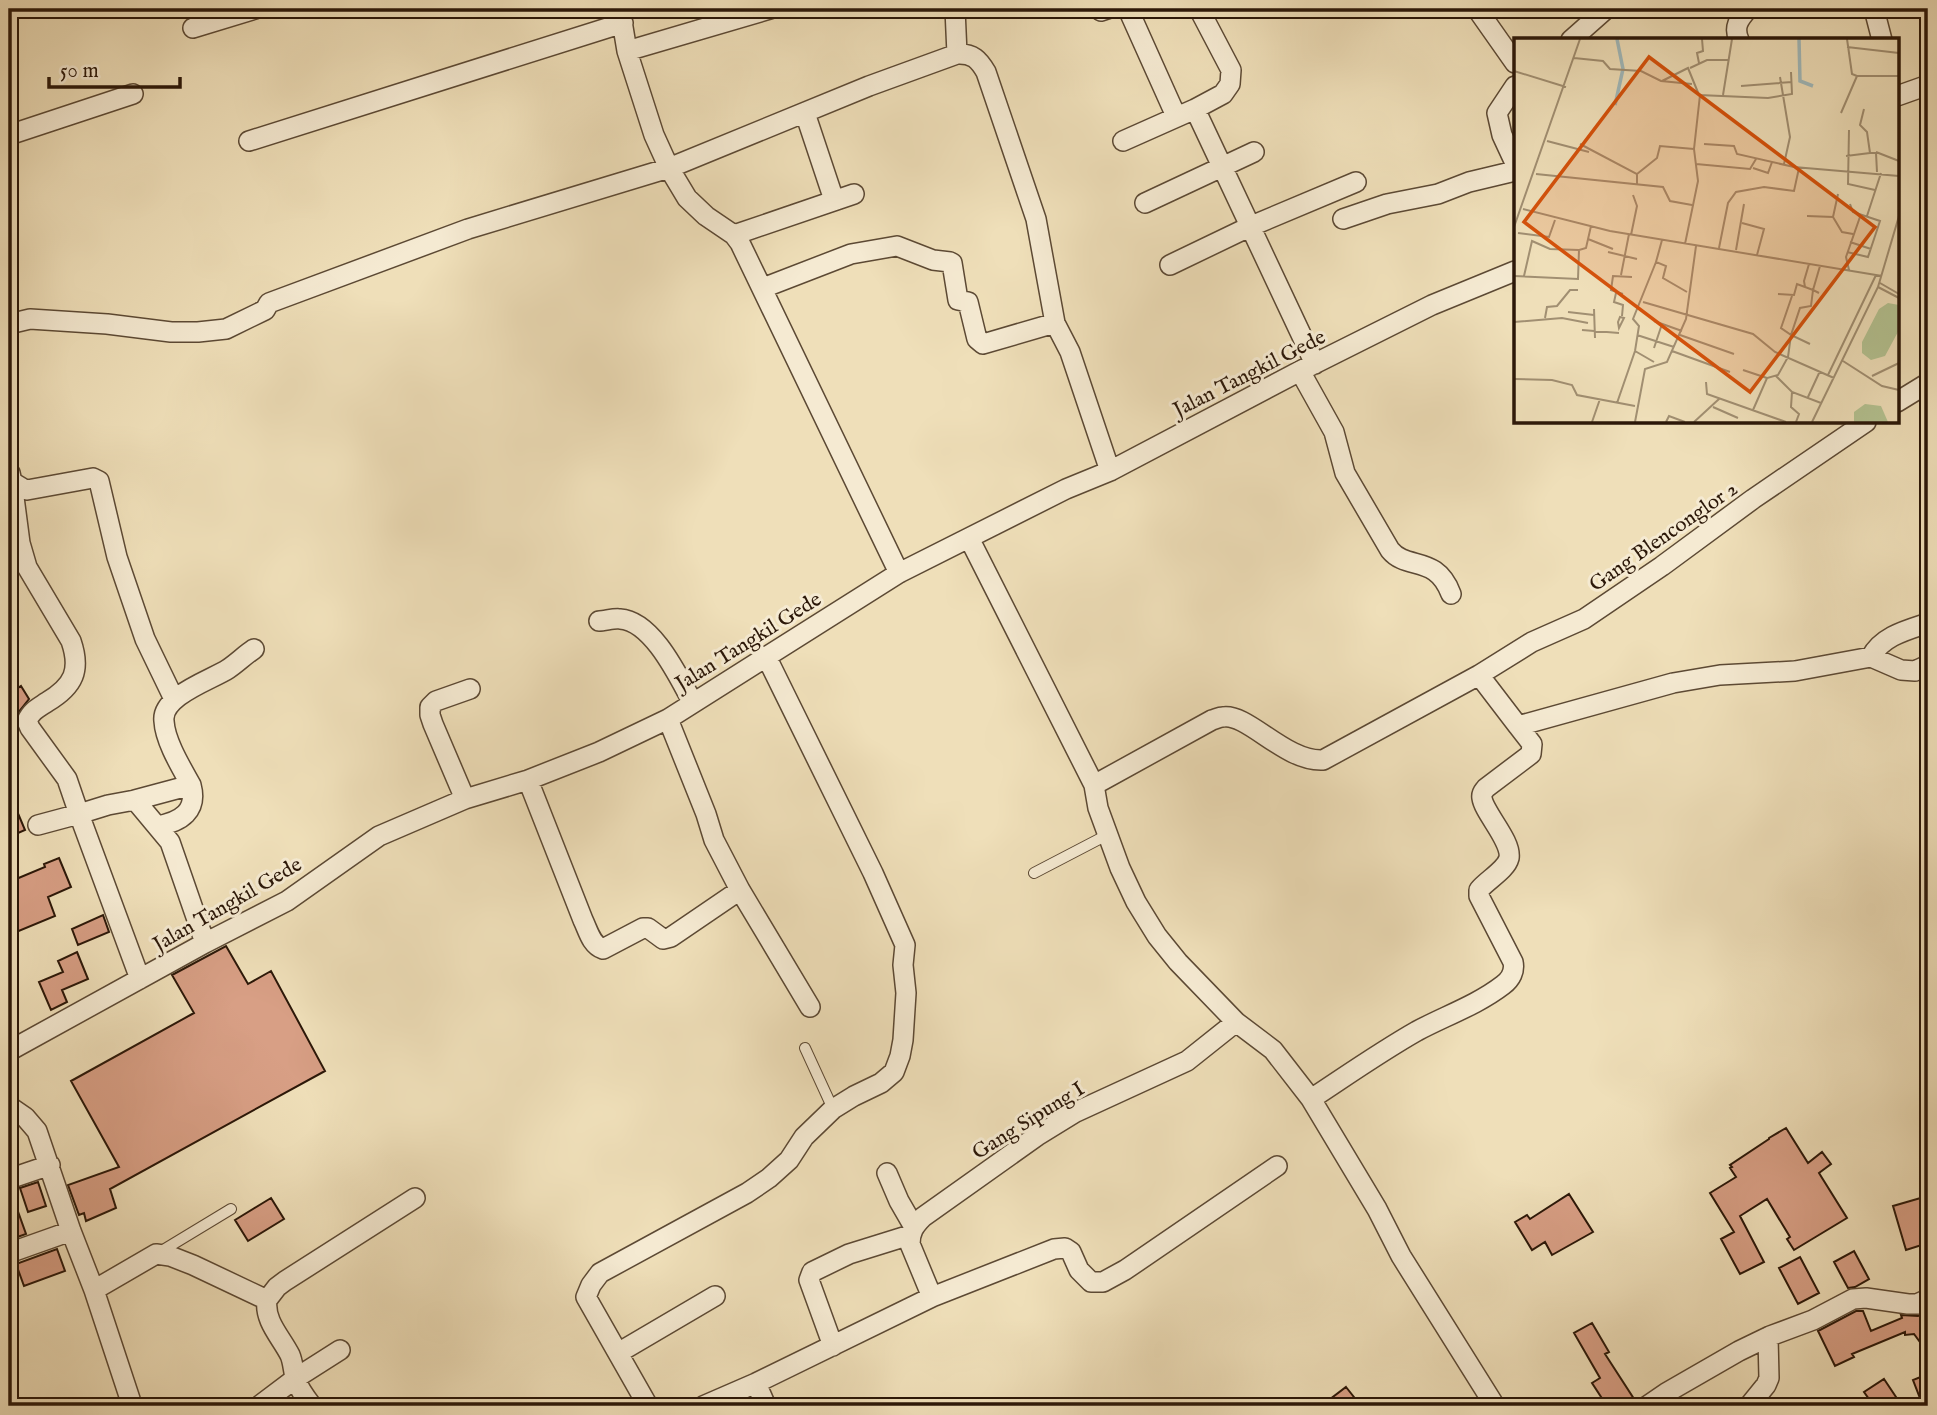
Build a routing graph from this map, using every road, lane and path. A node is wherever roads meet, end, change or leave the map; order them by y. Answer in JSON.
{"nodes":[{"id":1,"x":256,"y":9,"type":"edge"},
{"id":2,"x":766,"y":9,"type":"edge"},
{"id":3,"x":955,"y":9,"type":"edge"},
{"id":4,"x":1128,"y":9,"type":"edge"},
{"id":5,"x":1199,"y":9,"type":"edge"},
{"id":6,"x":1477,"y":9,"type":"edge"},
{"id":7,"x":1606,"y":9,"type":"edge"},
{"id":8,"x":1748,"y":9,"type":"edge"},
{"id":9,"x":1874,"y":9,"type":"edge"},
{"id":10,"x":621,"y":16,"type":"edge"},
{"id":11,"x":193,"y":28,"type":"dead end"},
{"id":12,"x":1573,"y":38,"type":"edge"},
{"id":13,"x":1738,"y":38,"type":"edge"},
{"id":14,"x":1881,"y":38,"type":"edge"},
{"id":15,"x":627,"y":51,"type":"junction"},
{"id":16,"x":957,"y":54,"type":"junction"},
{"id":17,"x":1514,"y":62,"type":"edge"},
{"id":18,"x":1928,"y":85,"type":"edge"},
{"id":19,"x":1514,"y":88,"type":"edge"},
{"id":20,"x":133,"y":94,"type":"dead end"},
{"id":21,"x":1898,"y":96,"type":"edge"},
{"id":22,"x":1195,"y":109,"type":"junction"},
{"id":23,"x":805,"y":113,"type":"junction"},
{"id":24,"x":1176,"y":117,"type":"junction"},
{"id":25,"x":9,"y":135,"type":"edge"},
{"id":26,"x":249,"y":141,"type":"dead end"},
{"id":27,"x":1123,"y":141,"type":"dead end"},
{"id":28,"x":1254,"y":152,"type":"dead end"},
{"id":29,"x":1514,"y":161,"type":"edge"},
{"id":30,"x":1223,"y":167,"type":"junction"},
{"id":31,"x":669,"y":168,"type":"junction"},
{"id":32,"x":1514,"y":171,"type":"edge"},
{"id":33,"x":1356,"y":183,"type":"dead end"},
{"id":34,"x":854,"y":194,"type":"dead end"},
{"id":35,"x":834,"y":200,"type":"junction"},
{"id":36,"x":1145,"y":203,"type":"dead end"},
{"id":37,"x":1343,"y":219,"type":"dead end"},
{"id":38,"x":1249,"y":227,"type":"junction"},
{"id":39,"x":734,"y":235,"type":"junction"},
{"id":40,"x":1170,"y":265,"type":"dead end"},
{"id":41,"x":1514,"y":271,"type":"edge"},
{"id":42,"x":763,"y":288,"type":"junction"},
{"id":43,"x":1055,"y":323,"type":"junction"},
{"id":44,"x":9,"y":324,"type":"edge"},
{"id":45,"x":1307,"y":368,"type":"junction"},
{"id":46,"x":1928,"y":383,"type":"edge"},
{"id":47,"x":1898,"y":401,"type":"edge"},
{"id":48,"x":1863,"y":424,"type":"edge"},
{"id":49,"x":1110,"y":471,"type":"junction"},
{"id":50,"x":10,"y":478,"type":"edge"},
{"id":51,"x":969,"y":538,"type":"junction"},
{"id":52,"x":899,"y":573,"type":"junction"},
{"id":53,"x":1451,"y":594,"type":"dead end"},
{"id":54,"x":599,"y":621,"type":"dead end"},
{"id":55,"x":1928,"y":623,"type":"edge"},
{"id":56,"x":254,"y":649,"type":"dead end"},
{"id":57,"x":766,"y":656,"type":"junction"},
{"id":58,"x":1871,"y":657,"type":"junction"},
{"id":59,"x":1928,"y":665,"type":"edge"},
{"id":60,"x":1479,"y":675,"type":"junction"},
{"id":61,"x":470,"y":689,"type":"dead end"},
{"id":62,"x":174,"y":699,"type":"junction"},
{"id":63,"x":693,"y":703,"type":"junction"},
{"id":64,"x":668,"y":719,"type":"junction"},
{"id":65,"x":1518,"y":726,"type":"junction"},
{"id":66,"x":528,"y":780,"type":"junction"},
{"id":67,"x":191,"y":785,"type":"junction"},
{"id":68,"x":1094,"y":785,"type":"junction"},
{"id":69,"x":465,"y":799,"type":"junction"},
{"id":70,"x":135,"y":800,"type":"junction"},
{"id":71,"x":79,"y":814,"type":"junction"},
{"id":72,"x":38,"y":825,"type":"dead end"},
{"id":73,"x":157,"y":826,"type":"junction"},
{"id":74,"x":1107,"y":835,"type":"junction"},
{"id":75,"x":1034,"y":873,"type":"dead end"},
{"id":76,"x":740,"y":890,"type":"junction"},
{"id":77,"x":205,"y":943,"type":"junction"},
{"id":78,"x":140,"y":979,"type":"junction"},
{"id":79,"x":810,"y":1007,"type":"dead end"},
{"id":80,"x":1236,"y":1022,"type":"junction"},
{"id":81,"x":805,"y":1048,"type":"dead end"},
{"id":82,"x":9,"y":1051,"type":"edge"},
{"id":83,"x":1311,"y":1099,"type":"junction"},
{"id":84,"x":9,"y":1106,"type":"edge"},
{"id":85,"x":834,"y":1109,"type":"junction"},
{"id":86,"x":50,"y":1165,"type":"junction"},
{"id":87,"x":1277,"y":1166,"type":"dead end"},
{"id":88,"x":887,"y":1173,"type":"dead end"},
{"id":89,"x":9,"y":1179,"type":"edge"},
{"id":90,"x":415,"y":1198,"type":"dead end"},
{"id":91,"x":231,"y":1209,"type":"dead end"},
{"id":92,"x":71,"y":1231,"type":"junction"},
{"id":93,"x":912,"y":1231,"type":"junction"},
{"id":94,"x":9,"y":1253,"type":"edge"},
{"id":95,"x":156,"y":1254,"type":"junction"},
{"id":96,"x":94,"y":1290,"type":"junction"},
{"id":97,"x":715,"y":1296,"type":"dead end"},
{"id":98,"x":932,"y":1297,"type":"junction"},
{"id":99,"x":1928,"y":1299,"type":"edge"},
{"id":100,"x":267,"y":1300,"type":"junction"},
{"id":101,"x":1768,"y":1337,"type":"junction"},
{"id":102,"x":833,"y":1346,"type":"junction"},
{"id":103,"x":340,"y":1350,"type":"dead end"},
{"id":104,"x":618,"y":1353,"type":"junction"},
{"id":105,"x":296,"y":1378,"type":"junction"},
{"id":106,"x":757,"y":1383,"type":"junction"},
{"id":107,"x":131,"y":1406,"type":"edge"},
{"id":108,"x":259,"y":1406,"type":"edge"},
{"id":109,"x":312,"y":1406,"type":"edge"},
{"id":110,"x":648,"y":1406,"type":"edge"},
{"id":111,"x":703,"y":1406,"type":"edge"},
{"id":112,"x":766,"y":1406,"type":"edge"},
{"id":113,"x":1495,"y":1406,"type":"edge"},
{"id":114,"x":1647,"y":1406,"type":"edge"},
{"id":115,"x":1748,"y":1406,"type":"edge"}],
"edges":[{"from":1,"to":11,"type":"street"},
{"from":2,"to":15,"type":"street"},
{"from":3,"to":16,"type":"street"},
{"from":4,"to":24,"type":"street"},
{"from":5,"to":22,"type":"street"},
{"from":6,"to":17,"type":"street"},
{"from":7,"to":12,"type":"street"},
{"from":8,"to":13,"type":"street"},
{"from":9,"to":14,"type":"street"},
{"from":10,"to":15,"type":"street"},
{"from":10,"to":26,"type":"street"},
{"from":15,"to":31,"type":"street"},
{"from":16,"to":23,"type":"street"},
{"from":16,"to":43,"type":"street"},
{"from":18,"to":21,"type":"street"},
{"from":19,"to":29,"type":"street"},
{"from":20,"to":25,"type":"street"},
{"from":22,"to":24,"type":"street"},
{"from":22,"to":30,"type":"street"},
{"from":23,"to":31,"type":"street"},
{"from":23,"to":35,"type":"street"},
{"from":24,"to":27,"type":"street"},
{"from":28,"to":30,"type":"street"},
{"from":30,"to":36,"type":"street"},
{"from":30,"to":38,"type":"street"},
{"from":31,"to":39,"type":"street"},
{"from":31,"to":44,"type":"street"},
{"from":32,"to":37,"type":"street"},
{"from":33,"to":38,"type":"street"},
{"from":34,"to":35,"type":"street"},
{"from":35,"to":39,"type":"street"},
{"from":38,"to":40,"type":"street"},
{"from":38,"to":45,"type":"street"},
{"from":39,"to":42,"type":"street"},
{"from":41,"to":45,"type":"street","name":"Jalan Tangkil Gede"},
{"from":42,"to":43,"type":"street"},
{"from":42,"to":52,"type":"street"},
{"from":43,"to":49,"type":"street"},
{"from":45,"to":49,"type":"street","name":"Jalan Tangkil Gede"},
{"from":45,"to":53,"type":"street"},
{"from":46,"to":47,"type":"street"},
{"from":48,"to":60,"type":"street","name":"Gang Blenconglor 2"},
{"from":49,"to":51,"type":"street","name":"Jalan Tangkil Gede"},
{"from":50,"to":62,"type":"street"},
{"from":50,"to":71,"type":"street"},
{"from":51,"to":52,"type":"street","name":"Jalan Tangkil Gede"},
{"from":51,"to":68,"type":"street"},
{"from":52,"to":57,"type":"street","name":"Jalan Tangkil Gede"},
{"from":54,"to":63,"type":"street"},
{"from":55,"to":58,"type":"street"},
{"from":56,"to":62,"type":"street"},
{"from":57,"to":63,"type":"street","name":"Jalan Tangkil Gede"},
{"from":57,"to":85,"type":"street"},
{"from":58,"to":59,"type":"street"},
{"from":58,"to":65,"type":"street"},
{"from":60,"to":65,"type":"street"},
{"from":60,"to":68,"type":"street","name":"Gang Blenconglor 2"},
{"from":61,"to":69,"type":"street"},
{"from":62,"to":67,"type":"street"},
{"from":63,"to":64,"type":"street","name":"Jalan Tangkil Gede"},
{"from":64,"to":66,"type":"street","name":"Jalan Tangkil Gede"},
{"from":64,"to":76,"type":"street"},
{"from":65,"to":83,"type":"street"},
{"from":66,"to":69,"type":"street","name":"Jalan Tangkil Gede"},
{"from":66,"to":76,"type":"street"},
{"from":67,"to":70,"type":"street"},
{"from":67,"to":73,"type":"street"},
{"from":68,"to":74,"type":"street"},
{"from":69,"to":77,"type":"street","name":"Jalan Tangkil Gede"},
{"from":70,"to":71,"type":"street"},
{"from":70,"to":73,"type":"street"},
{"from":71,"to":72,"type":"street"},
{"from":71,"to":78,"type":"street"},
{"from":73,"to":77,"type":"street"},
{"from":74,"to":75,"type":"lane"},
{"from":74,"to":80,"type":"street"},
{"from":76,"to":79,"type":"street"},
{"from":77,"to":78,"type":"street","name":"Jalan Tangkil Gede"},
{"from":78,"to":82,"type":"street","name":"Jalan Tangkil Gede"},
{"from":80,"to":83,"type":"street"},
{"from":80,"to":93,"type":"street","name":"Gang Sipung I"},
{"from":81,"to":85,"type":"lane"},
{"from":83,"to":113,"type":"street"},
{"from":84,"to":86,"type":"street"},
{"from":85,"to":104,"type":"street"},
{"from":86,"to":89,"type":"street"},
{"from":86,"to":92,"type":"street"},
{"from":87,"to":98,"type":"street"},
{"from":88,"to":93,"type":"street"},
{"from":90,"to":100,"type":"street"},
{"from":91,"to":95,"type":"lane"},
{"from":92,"to":94,"type":"street"},
{"from":92,"to":96,"type":"street"},
{"from":93,"to":98,"type":"street"},
{"from":93,"to":102,"type":"street"},
{"from":95,"to":96,"type":"street"},
{"from":95,"to":100,"type":"street"},
{"from":96,"to":107,"type":"street"},
{"from":97,"to":104,"type":"street"},
{"from":98,"to":102,"type":"street"},
{"from":99,"to":101,"type":"street"},
{"from":100,"to":105,"type":"street"},
{"from":101,"to":114,"type":"street"},
{"from":101,"to":115,"type":"street"},
{"from":102,"to":106,"type":"street"},
{"from":103,"to":105,"type":"street"},
{"from":104,"to":110,"type":"street"},
{"from":105,"to":108,"type":"street"},
{"from":105,"to":109,"type":"street"},
{"from":106,"to":111,"type":"street"},
{"from":106,"to":112,"type":"street"}]}
